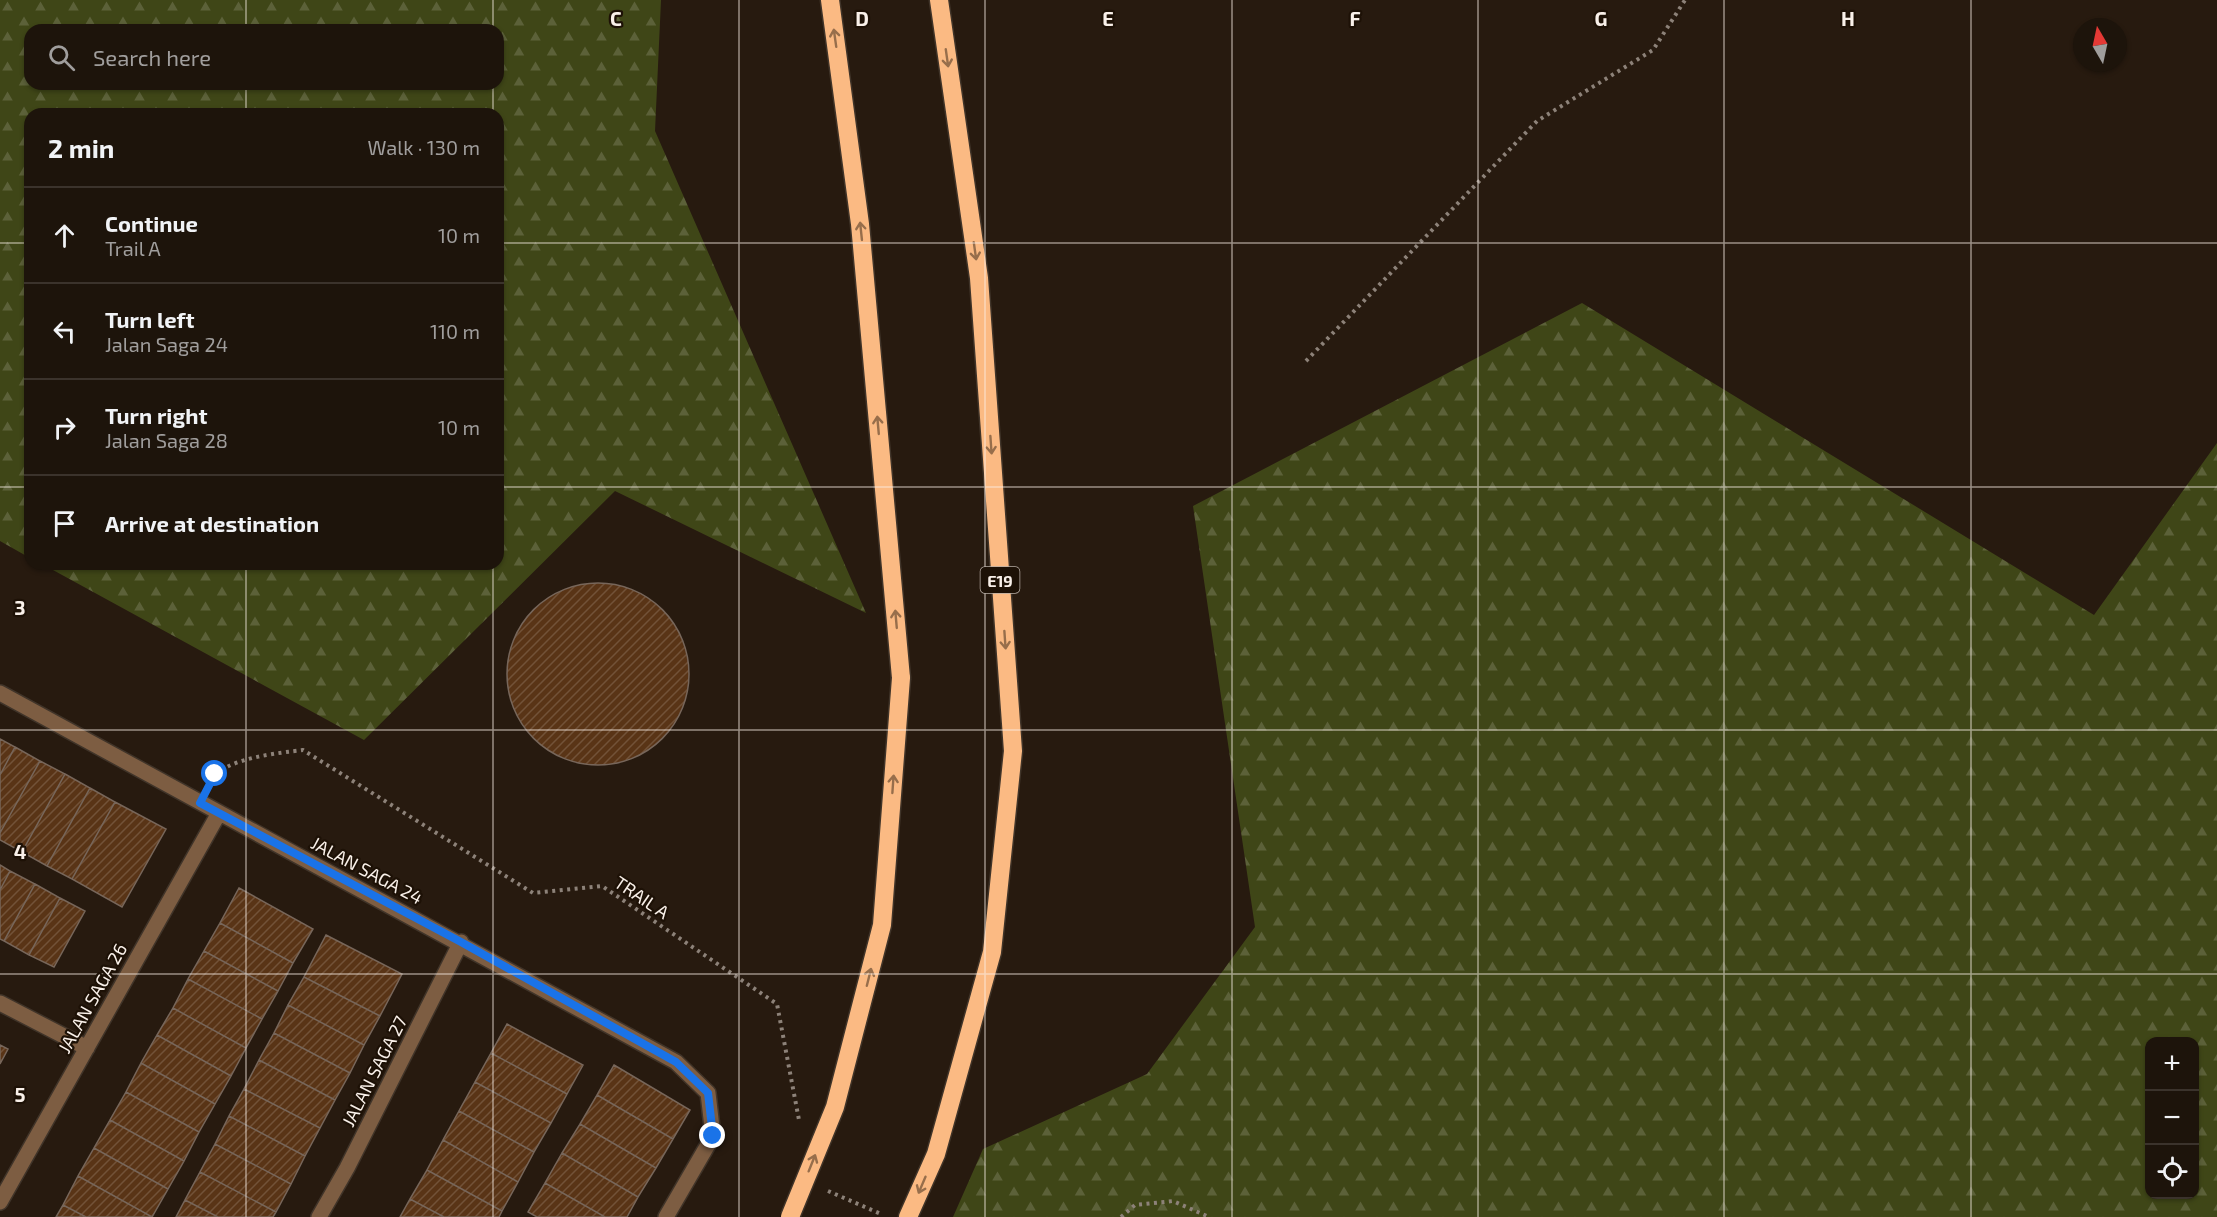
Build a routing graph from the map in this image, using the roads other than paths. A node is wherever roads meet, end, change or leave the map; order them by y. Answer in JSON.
{"nodes":[{"id":1,"x":830,"y":0,"type":"edge"},
{"id":2,"x":939,"y":0,"type":"edge"},
{"id":3,"x":0,"y":693,"type":"edge"},
{"id":4,"x":219,"y":813,"type":"junction"},
{"id":5,"x":461,"y":942,"type":"junction"},
{"id":6,"x":0,"y":1003,"type":"edge"},
{"id":7,"x":87,"y":1048,"type":"junction"},
{"id":8,"x":0,"y":1202,"type":"edge"},
{"id":9,"x":319,"y":1217,"type":"edge"},
{"id":10,"x":666,"y":1217,"type":"edge"},
{"id":11,"x":790,"y":1217,"type":"edge"},
{"id":12,"x":908,"y":1217,"type":"edge"}],
"edges":[{"from":11,"to":1,"type":"highway","one_way":true,"bridge":true},
{"from":2,"to":12,"type":"highway","number":"E19","one_way":true},
{"from":3,"to":4,"type":"street","name":"JALAN SAGA 24"},
{"from":4,"to":5,"type":"street","name":"JALAN SAGA 24"},
{"from":4,"to":7,"type":"street","name":"JALAN SAGA 26"},
{"from":5,"to":9,"type":"street","name":"JALAN SAGA 27"},
{"from":5,"to":10,"type":"street","name":"JALAN SAGA 24"},
{"from":6,"to":7,"type":"street"},
{"from":7,"to":8,"type":"street","name":"JALAN SAGA 26"}]}
